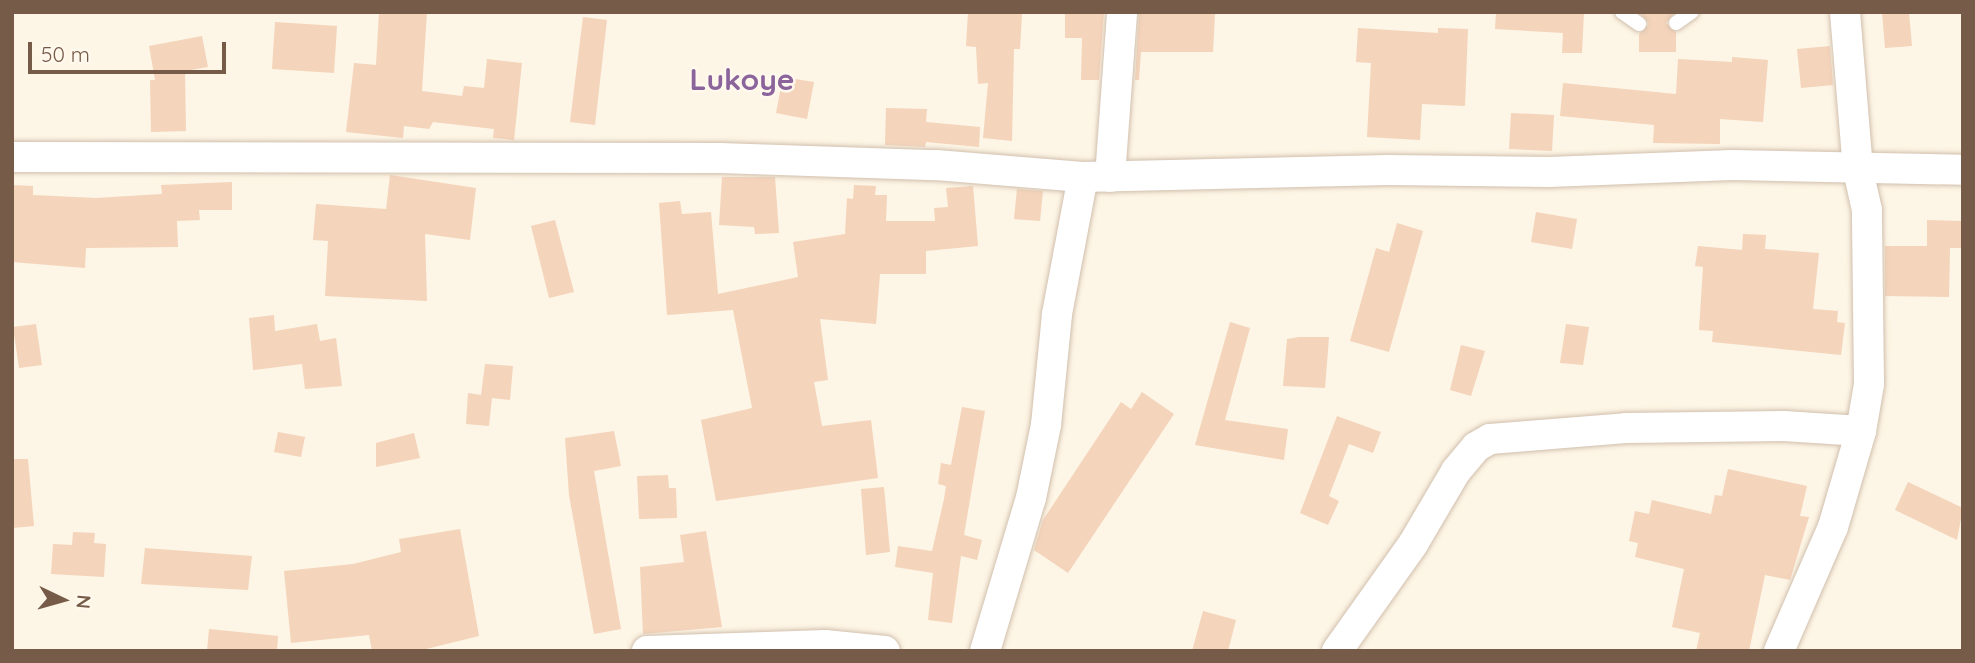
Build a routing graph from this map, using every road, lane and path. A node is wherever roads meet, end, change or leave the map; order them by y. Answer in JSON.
{"nodes":[{"id":1,"x":1122,"y":12,"type":"edge"},
{"id":2,"x":1622,"y":12,"type":"edge"},
{"id":3,"x":1692,"y":12,"type":"edge"},
{"id":4,"x":1845,"y":12,"type":"edge"},
{"id":5,"x":1676,"y":23,"type":"dead end"},
{"id":6,"x":1639,"y":24,"type":"dead end"},
{"id":7,"x":12,"y":157,"type":"edge"},
{"id":8,"x":1858,"y":170,"type":"junction"},
{"id":9,"x":1963,"y":170,"type":"edge"},
{"id":10,"x":1096,"y":177,"type":"junction"},
{"id":11,"x":1861,"y":431,"type":"junction"},
{"id":12,"x":729,"y":649,"type":"edge"},
{"id":13,"x":647,"y":651,"type":"edge"},
{"id":14,"x":885,"y":651,"type":"edge"},
{"id":15,"x":985,"y":651,"type":"edge"},
{"id":16,"x":1337,"y":651,"type":"edge"},
{"id":17,"x":1779,"y":651,"type":"edge"}],
"edges":[{"from":1,"to":10,"type":"street"},
{"from":2,"to":6,"type":"lane"},
{"from":3,"to":5,"type":"lane"},
{"from":4,"to":8,"type":"street"},
{"from":7,"to":10,"type":"street"},
{"from":8,"to":9,"type":"street"},
{"from":8,"to":10,"type":"street"},
{"from":8,"to":11,"type":"street"},
{"from":10,"to":15,"type":"street"},
{"from":11,"to":16,"type":"street"},
{"from":11,"to":17,"type":"street"},
{"from":12,"to":13,"type":"street"},
{"from":12,"to":14,"type":"street"}]}
